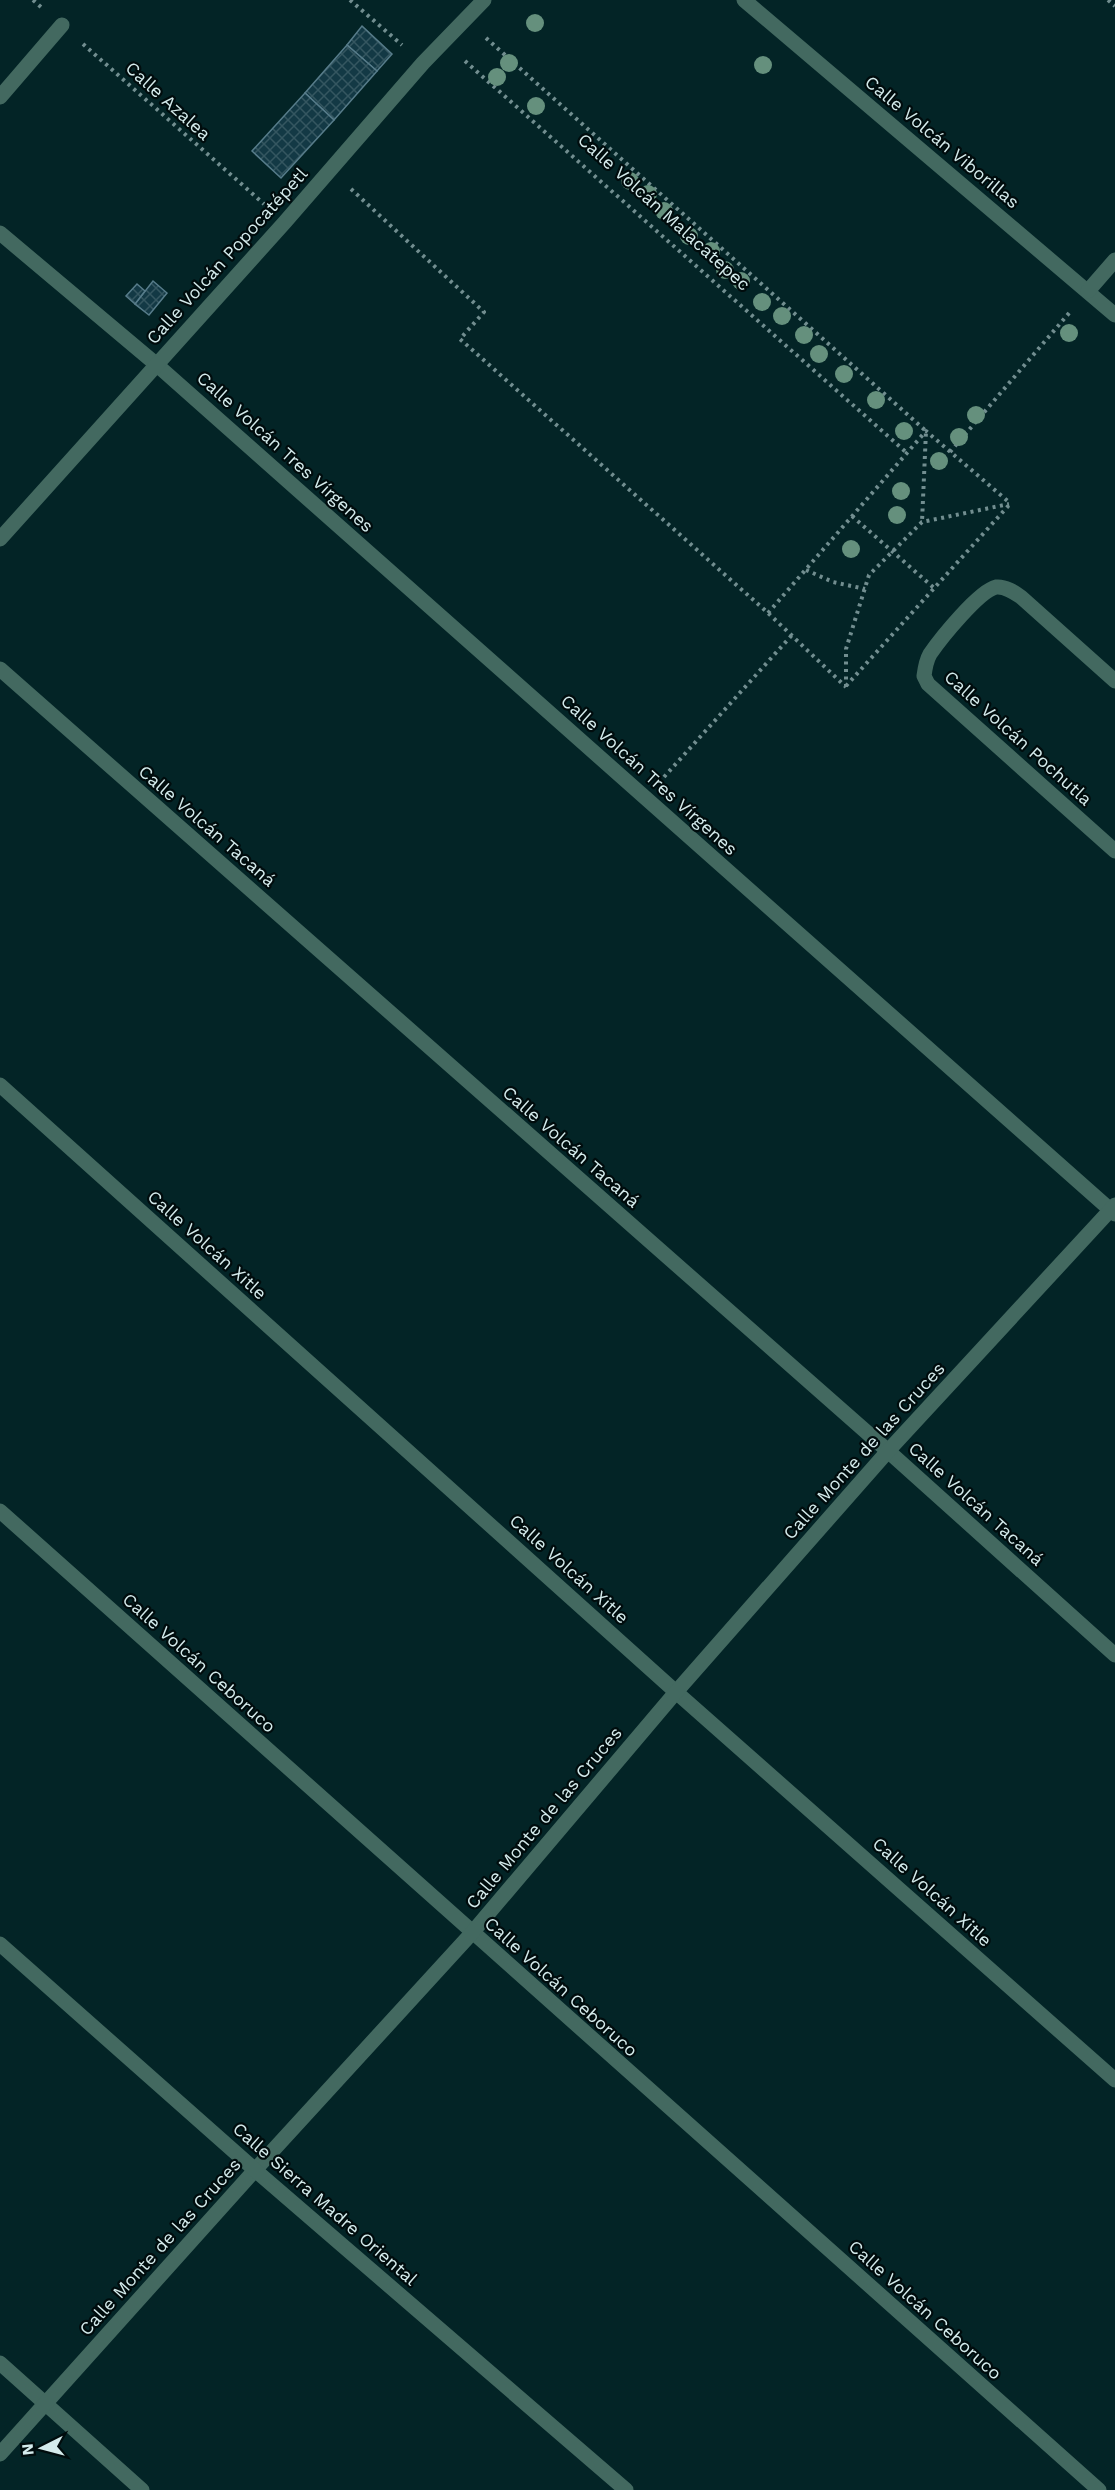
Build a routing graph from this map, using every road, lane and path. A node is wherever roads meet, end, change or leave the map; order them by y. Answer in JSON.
{"nodes":[{"id":1,"x":33,"y":0,"type":"edge"},
{"id":2,"x":350,"y":0,"type":"edge"},
{"id":3,"x":484,"y":0,"type":"edge"},
{"id":4,"x":744,"y":0,"type":"edge"},
{"id":5,"x":1108,"y":0,"type":"edge"},
{"id":6,"x":1115,"y":6,"type":"edge"},
{"id":7,"x":466,"y":20,"type":"junction"},
{"id":8,"x":62,"y":25,"type":"junction"},
{"id":9,"x":445,"y":42,"type":"junction"},
{"id":10,"x":423,"y":63,"type":"junction"},
{"id":11,"x":0,"y":97,"type":"edge"},
{"id":12,"x":330,"y":170,"type":"junction"},
{"id":13,"x":285,"y":222,"type":"junction"},
{"id":14,"x":0,"y":233,"type":"edge"},
{"id":15,"x":1115,"y":260,"type":"edge"},
{"id":16,"x":1088,"y":291,"type":"junction"},
{"id":17,"x":1115,"y":315,"type":"edge"},
{"id":18,"x":157,"y":365,"type":"junction"},
{"id":19,"x":926,"y":431,"type":"junction"},
{"id":20,"x":950,"y":452,"type":"junction"},
{"id":21,"x":907,"y":453,"type":"junction"},
{"id":22,"x":1010,"y":503,"type":"junction"},
{"id":23,"x":852,"y":516,"type":"junction"},
{"id":24,"x":922,"y":522,"type":"junction"},
{"id":25,"x":0,"y":539,"type":"edge"},
{"id":26,"x":892,"y":552,"type":"junction"},
{"id":27,"x":806,"y":570,"type":"junction"},
{"id":28,"x":934,"y":588,"type":"junction"},
{"id":29,"x":865,"y":589,"type":"junction"},
{"id":30,"x":768,"y":613,"type":"junction"},
{"id":31,"x":792,"y":635,"type":"junction"},
{"id":32,"x":0,"y":669,"type":"edge"},
{"id":33,"x":1115,"y":681,"type":"edge"},
{"id":34,"x":846,"y":687,"type":"junction"},
{"id":35,"x":645,"y":797,"type":"junction"},
{"id":36,"x":1115,"y":851,"type":"edge"},
{"id":37,"x":0,"y":1085,"type":"edge"},
{"id":38,"x":1113,"y":1210,"type":"edge"},
{"id":39,"x":888,"y":1451,"type":"junction"},
{"id":40,"x":0,"y":1511,"type":"edge"},
{"id":41,"x":1115,"y":1655,"type":"edge"},
{"id":42,"x":676,"y":1692,"type":"junction"},
{"id":43,"x":471,"y":1934,"type":"junction"},
{"id":44,"x":0,"y":1944,"type":"edge"},
{"id":45,"x":1115,"y":2080,"type":"edge"},
{"id":46,"x":255,"y":2170,"type":"junction"},
{"id":47,"x":0,"y":2363,"type":"edge"},
{"id":48,"x":45,"y":2404,"type":"junction"},
{"id":49,"x":0,"y":2454,"type":"edge"},
{"id":50,"x":142,"y":2490,"type":"edge"},
{"id":51,"x":626,"y":2490,"type":"edge"},
{"id":52,"x":1099,"y":2490,"type":"edge"}],
"edges":[{"from":1,"to":8,"type":"path","name":"Calle Azalea"},
{"from":2,"to":10,"type":"path"},
{"from":3,"to":7,"type":"street","name":"Calle Volcán Popocatépetl"},
{"from":4,"to":16,"type":"street","name":"Calle Volcán Viborillas"},
{"from":5,"to":6,"type":"path"},
{"from":7,"to":9,"type":"street","name":"Calle Volcán Popocatépetl"},
{"from":7,"to":19,"type":"path"},
{"from":8,"to":11,"type":"street"},
{"from":8,"to":13,"type":"path","name":"Calle Azalea"},
{"from":9,"to":10,"type":"street","name":"Calle Volcán Popocatépetl"},
{"from":9,"to":21,"type":"path","name":"Calle Volcán Malacatepec"},
{"from":10,"to":12,"type":"street","name":"Calle Volcán Popocatépetl"},
{"from":12,"to":13,"type":"street","name":"Calle Volcán Popocatépetl"},
{"from":12,"to":30,"type":"path"},
{"from":13,"to":18,"type":"street","name":"Calle Volcán Popocatépetl"},
{"from":14,"to":18,"type":"street","name":"Calle Volcán Tres Vírgenes"},
{"from":15,"to":16,"type":"street"},
{"from":16,"to":17,"type":"street","name":"Calle Volcán Viborillas"},
{"from":16,"to":20,"type":"path"},
{"from":18,"to":25,"type":"street","name":"Calle Volcán Popocatépetl"},
{"from":18,"to":35,"type":"street","name":"Calle Volcán Tres Vírgenes"},
{"from":19,"to":20,"type":"path"},
{"from":19,"to":21,"type":"path"},
{"from":19,"to":24,"type":"path"},
{"from":20,"to":22,"type":"path"},
{"from":21,"to":23,"type":"path"},
{"from":22,"to":24,"type":"path"},
{"from":22,"to":28,"type":"path"},
{"from":23,"to":26,"type":"path"},
{"from":23,"to":27,"type":"path"},
{"from":24,"to":26,"type":"path"},
{"from":26,"to":28,"type":"path"},
{"from":26,"to":29,"type":"path"},
{"from":27,"to":29,"type":"path"},
{"from":27,"to":30,"type":"path"},
{"from":28,"to":34,"type":"path"},
{"from":29,"to":34,"type":"path"},
{"from":30,"to":31,"type":"path"},
{"from":31,"to":34,"type":"path"},
{"from":31,"to":35,"type":"path"},
{"from":32,"to":39,"type":"street","name":"Calle Volcán Tacaná"},
{"from":33,"to":36,"type":"street","name":"Calle Volcán Pochutla"},
{"from":35,"to":38,"type":"street","name":"Calle Volcán Tres Vírgenes"},
{"from":37,"to":42,"type":"street","name":"Calle Volcán Xitle"},
{"from":38,"to":39,"type":"street","name":"Calle Monte de las Cruces"},
{"from":39,"to":41,"type":"street","name":"Calle Volcán Tacaná"},
{"from":39,"to":42,"type":"street","name":"Calle Monte de las Cruces"},
{"from":40,"to":43,"type":"street","name":"Calle Volcán Ceboruco"},
{"from":42,"to":43,"type":"street","name":"Calle Monte de las Cruces"},
{"from":42,"to":45,"type":"street","name":"Calle Volcán Xitle"},
{"from":43,"to":46,"type":"street","name":"Calle Monte de las Cruces"},
{"from":43,"to":52,"type":"street","name":"Calle Volcán Ceboruco"},
{"from":44,"to":46,"type":"street","name":"Calle Sierra Madre Oriental"},
{"from":46,"to":48,"type":"street","name":"Calle Monte de las Cruces"},
{"from":46,"to":51,"type":"street","name":"Calle Sierra Madre Oriental"},
{"from":47,"to":48,"type":"street"},
{"from":48,"to":49,"type":"street","name":"Calle Monte de las Cruces"},
{"from":48,"to":50,"type":"street"}]}
